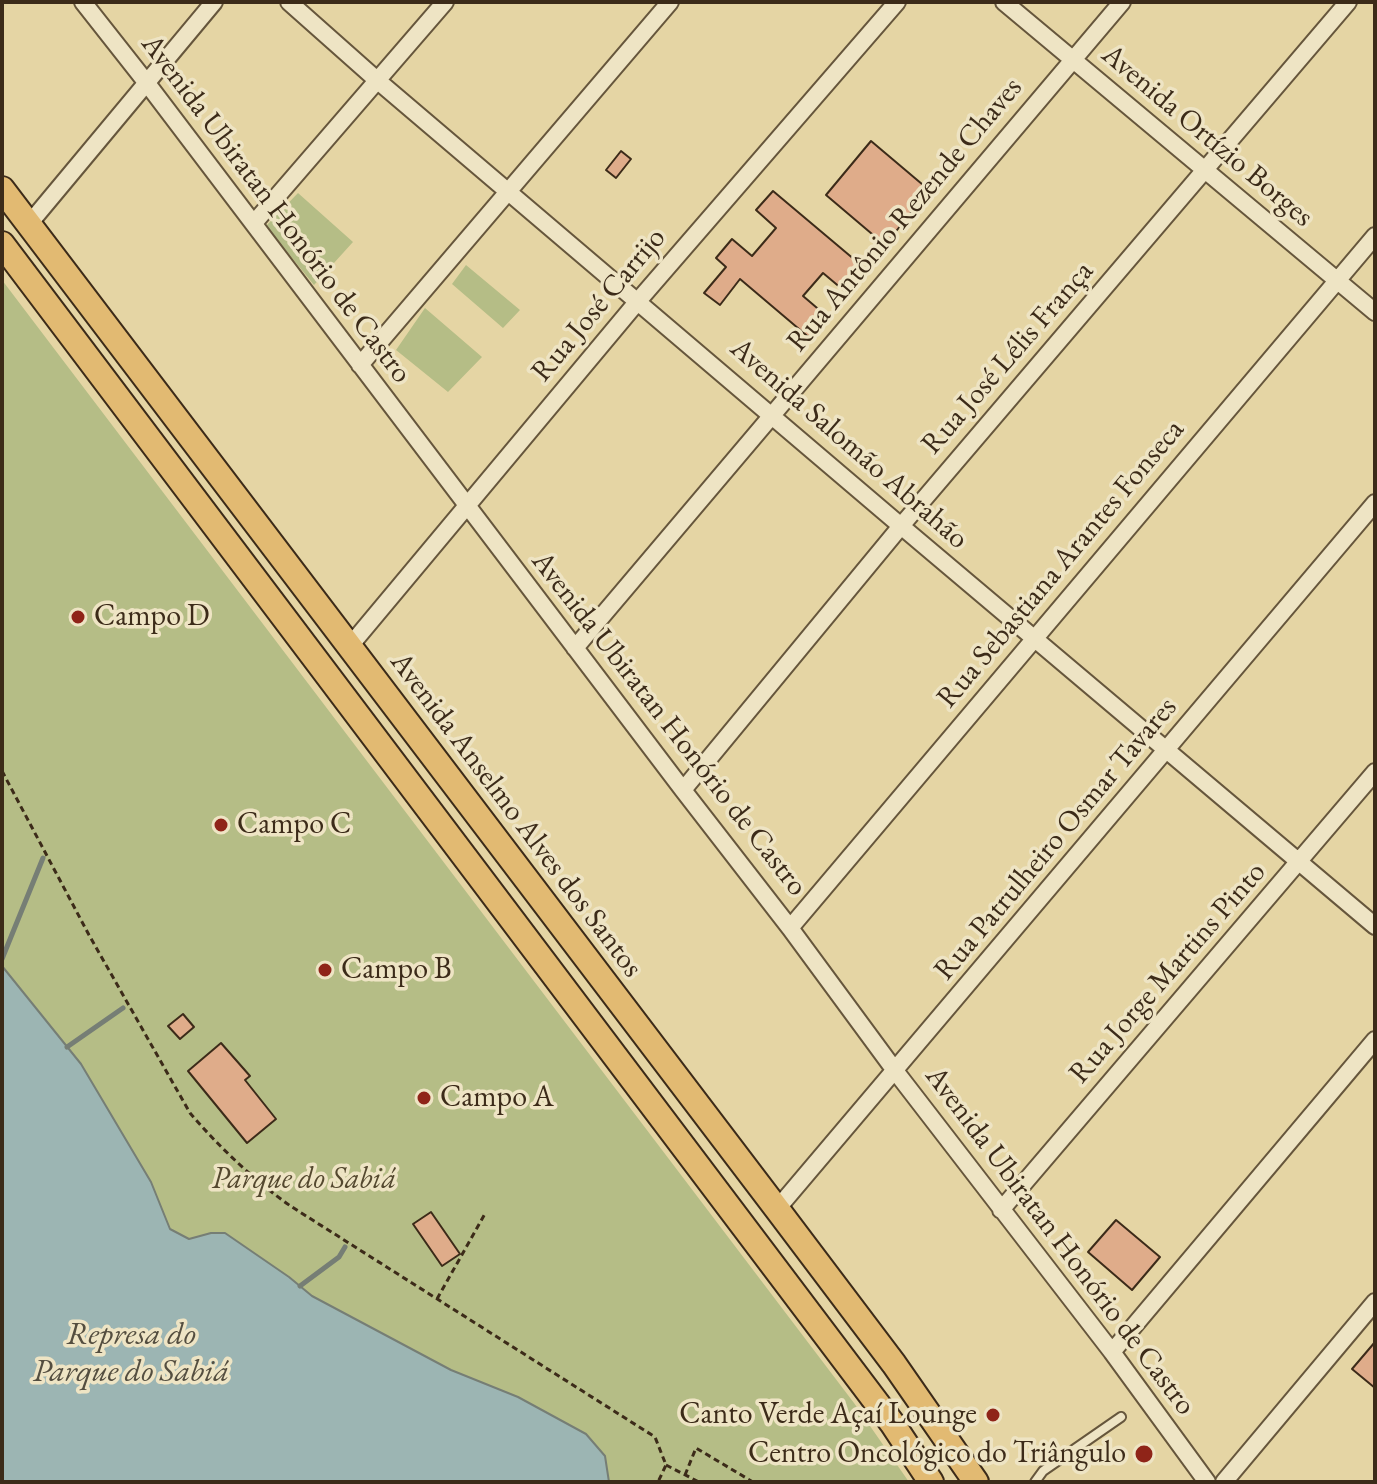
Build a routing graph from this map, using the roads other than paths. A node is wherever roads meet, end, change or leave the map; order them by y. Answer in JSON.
{"nodes":[{"id":1,"x":83,"y":2,"type":"edge"},
{"id":2,"x":214,"y":2,"type":"edge"},
{"id":3,"x":289,"y":2,"type":"edge"},
{"id":4,"x":445,"y":2,"type":"edge"},
{"id":5,"x":670,"y":2,"type":"edge"},
{"id":6,"x":897,"y":2,"type":"edge"},
{"id":7,"x":1004,"y":2,"type":"edge"},
{"id":8,"x":1122,"y":2,"type":"edge"},
{"id":9,"x":1348,"y":2,"type":"edge"},
{"id":10,"x":1072,"y":61,"type":"junction"},
{"id":11,"x":378,"y":81,"type":"junction"},
{"id":12,"x":146,"y":82,"type":"junction"},
{"id":13,"x":1205,"y":171,"type":"junction"},
{"id":14,"x":2,"y":189,"type":"edge"},
{"id":15,"x":510,"y":191,"type":"junction"},
{"id":16,"x":254,"y":223,"type":"junction"},
{"id":17,"x":29,"y":224,"type":"junction"},
{"id":18,"x":1375,"y":236,"type":"edge"},
{"id":19,"x":2,"y":244,"type":"edge"},
{"id":20,"x":1338,"y":280,"type":"junction"},
{"id":21,"x":638,"y":301,"type":"junction"},
{"id":22,"x":1375,"y":312,"type":"edge"},
{"id":23,"x":360,"y":365,"type":"junction"},
{"id":24,"x":772,"y":415,"type":"junction"},
{"id":25,"x":177,"y":422,"type":"junction"},
{"id":26,"x":146,"y":435,"type":"junction"},
{"id":27,"x":207,"y":461,"type":"junction"},
{"id":28,"x":179,"y":480,"type":"junction"},
{"id":29,"x":1375,"y":503,"type":"edge"},
{"id":30,"x":467,"y":506,"type":"junction"},
{"id":31,"x":901,"y":526,"type":"junction"},
{"id":32,"x":1034,"y":639,"type":"junction"},
{"id":33,"x":349,"y":647,"type":"junction"},
{"id":34,"x":575,"y":648,"type":"junction"},
{"id":35,"x":1167,"y":751,"type":"junction"},
{"id":36,"x":1375,"y":772,"type":"edge"},
{"id":37,"x":683,"y":790,"type":"junction"},
{"id":38,"x":1301,"y":861,"type":"junction"},
{"id":39,"x":1375,"y":926,"type":"edge"},
{"id":40,"x":790,"y":928,"type":"junction"},
{"id":41,"x":1375,"y":1040,"type":"edge"},
{"id":42,"x":896,"y":1072,"type":"junction"},
{"id":43,"x":777,"y":1209,"type":"junction"},
{"id":44,"x":1001,"y":1210,"type":"junction"},
{"id":45,"x":1375,"y":1302,"type":"edge"},
{"id":46,"x":1112,"y":1352,"type":"junction"},
{"id":47,"x":1121,"y":1417,"type":"dead end"},
{"id":48,"x":931,"y":1482,"type":"edge"},
{"id":49,"x":976,"y":1482,"type":"edge"},
{"id":50,"x":1035,"y":1482,"type":"edge"},
{"id":51,"x":1207,"y":1482,"type":"edge"},
{"id":52,"x":1224,"y":1482,"type":"edge"}],
"edges":[{"from":1,"to":12,"type":"street","name":"Avenida Ubiratan Honório de Castro"},
{"from":2,"to":12,"type":"street"},
{"from":3,"to":11,"type":"street","name":"Avenida Salomão Abrahão"},
{"from":4,"to":11,"type":"street"},
{"from":5,"to":15,"type":"street"},
{"from":6,"to":21,"type":"street","name":"Rua José Carrijo"},
{"from":7,"to":10,"type":"street","name":"Avenida Ortízio Borges"},
{"from":8,"to":10,"type":"street","name":"Rua Antônio Rezende Chaves"},
{"from":9,"to":13,"type":"street","name":"Rua José Lélis França"},
{"from":10,"to":13,"type":"street","name":"Avenida Ortízio Borges"},
{"from":10,"to":24,"type":"street","name":"Rua Antônio Rezende Chaves"},
{"from":11,"to":15,"type":"street","name":"Avenida Salomão Abrahão"},
{"from":11,"to":16,"type":"street"},
{"from":12,"to":16,"type":"street","name":"Avenida Ubiratan Honório de Castro"},
{"from":12,"to":17,"type":"street"},
{"from":13,"to":20,"type":"street","name":"Avenida Ortízio Borges"},
{"from":13,"to":31,"type":"street","name":"Rua José Lélis França"},
{"from":14,"to":17,"type":"main road","name":"Avenida Anselmo Alves dos Santos"},
{"from":15,"to":21,"type":"street","name":"Avenida Salomão Abrahão"},
{"from":15,"to":23,"type":"street"},
{"from":16,"to":23,"type":"street","name":"Avenida Ubiratan Honório de Castro"},
{"from":17,"to":25,"type":"main road","name":"Avenida Anselmo Alves dos Santos"},
{"from":18,"to":20,"type":"street","name":"Rua Sebastiana Arantes Fonseca"},
{"from":19,"to":26,"type":"main road"},
{"from":20,"to":22,"type":"street","name":"Avenida Ortízio Borges"},
{"from":20,"to":32,"type":"street","name":"Rua Sebastiana Arantes Fonseca"},
{"from":21,"to":24,"type":"street","name":"Avenida Salomão Abrahão"},
{"from":21,"to":30,"type":"street","name":"Rua José Carrijo"},
{"from":23,"to":30,"type":"street","name":"Avenida Ubiratan Honório de Castro"},
{"from":24,"to":31,"type":"street","name":"Avenida Salomão Abrahão"},
{"from":24,"to":34,"type":"street","name":"Rua Antônio Rezende Chaves"},
{"from":25,"to":26,"type":"main road"},
{"from":25,"to":27,"type":"main road","name":"Avenida Anselmo Alves dos Santos"},
{"from":26,"to":28,"type":"main road"},
{"from":27,"to":28,"type":"main road"},
{"from":27,"to":33,"type":"main road","name":"Avenida Anselmo Alves dos Santos"},
{"from":28,"to":48,"type":"main road"},
{"from":29,"to":35,"type":"street","name":"Rua Patrulheiro Osmar Tavares"},
{"from":30,"to":33,"type":"street","name":"Rua José Carrijo"},
{"from":30,"to":34,"type":"street","name":"Avenida Ubiratan Honório de Castro"},
{"from":31,"to":32,"type":"street","name":"Avenida Salomão Abrahão"},
{"from":31,"to":37,"type":"street","name":"Rua José Lélis França"},
{"from":32,"to":35,"type":"street","name":"Avenida Salomão Abrahão"},
{"from":32,"to":40,"type":"street","name":"Rua Sebastiana Arantes Fonseca"},
{"from":33,"to":43,"type":"main road","name":"Avenida Anselmo Alves dos Santos"},
{"from":34,"to":37,"type":"street","name":"Avenida Ubiratan Honório de Castro"},
{"from":35,"to":38,"type":"street","name":"Avenida Salomão Abrahão"},
{"from":35,"to":42,"type":"street","name":"Rua Patrulheiro Osmar Tavares"},
{"from":36,"to":38,"type":"street","name":"Rua Jorge Martins Pinto"},
{"from":37,"to":40,"type":"street","name":"Avenida Ubiratan Honório de Castro"},
{"from":38,"to":39,"type":"street","name":"Avenida Salomão Abrahão"},
{"from":38,"to":44,"type":"street","name":"Rua Jorge Martins Pinto"},
{"from":40,"to":42,"type":"street","name":"Avenida Ubiratan Honório de Castro"},
{"from":41,"to":46,"type":"street"},
{"from":42,"to":43,"type":"street","name":"Rua Patrulheiro Osmar Tavares"},
{"from":42,"to":44,"type":"street","name":"Avenida Ubiratan Honório de Castro"},
{"from":43,"to":49,"type":"main road","name":"Avenida Anselmo Alves dos Santos"},
{"from":44,"to":46,"type":"street","name":"Avenida Ubiratan Honório de Castro"},
{"from":45,"to":52,"type":"street"},
{"from":46,"to":51,"type":"street","name":"Avenida Ubiratan Honório de Castro"},
{"from":47,"to":50,"type":"lane"}]}
